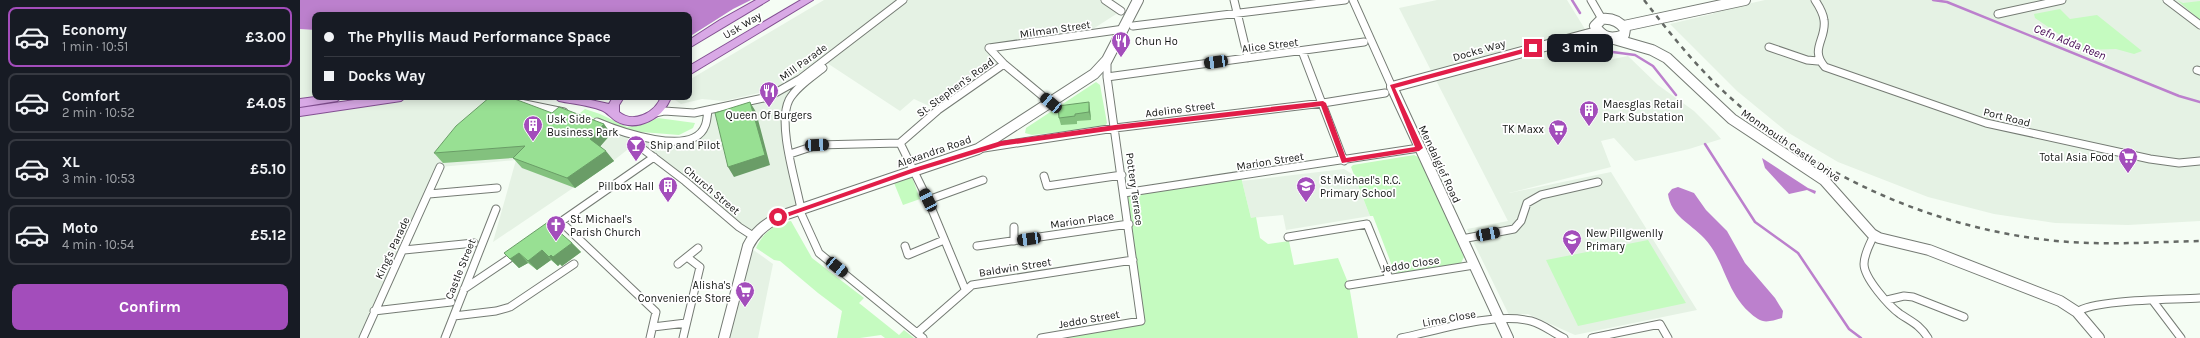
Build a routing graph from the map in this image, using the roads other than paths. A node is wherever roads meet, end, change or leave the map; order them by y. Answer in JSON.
{"nodes":[{"id":1,"x":764,"y":0,"type":"edge"},
{"id":2,"x":808,"y":0,"type":"edge"},
{"id":3,"x":903,"y":0,"type":"edge"},
{"id":4,"x":1105,"y":0,"type":"edge"},
{"id":5,"x":1138,"y":0,"type":"edge"},
{"id":6,"x":1234,"y":0,"type":"edge"},
{"id":7,"x":1345,"y":0,"type":"edge"},
{"id":8,"x":1353,"y":0,"type":"edge"},
{"id":9,"x":1591,"y":0,"type":"edge"},
{"id":10,"x":1744,"y":0,"type":"edge"},
{"id":11,"x":1815,"y":0,"type":"edge"},
{"id":12,"x":2062,"y":0,"type":"edge"},
{"id":13,"x":2167,"y":0,"type":"edge"},
{"id":14,"x":1122,"y":11,"type":"dead end"},
{"id":15,"x":1237,"y":13,"type":"junction"},
{"id":16,"x":1998,"y":14,"type":"dead end"},
{"id":17,"x":1602,"y":19,"type":"junction"},
{"id":18,"x":2200,"y":25,"type":"edge"},
{"id":19,"x":1129,"y":28,"type":"junction"},
{"id":20,"x":1624,"y":30,"type":"junction"},
{"id":21,"x":1597,"y":32,"type":"junction"},
{"id":22,"x":1614,"y":39,"type":"junction"},
{"id":23,"x":1364,"y":42,"type":"dead end"},
{"id":24,"x":692,"y":43,"type":"edge"},
{"id":25,"x":1639,"y":46,"type":"junction"},
{"id":26,"x":1769,"y":47,"type":"dead end"},
{"id":27,"x":1302,"y":51,"type":"junction"},
{"id":28,"x":1248,"y":58,"type":"junction"},
{"id":29,"x":1107,"y":60,"type":"junction"},
{"id":30,"x":1818,"y":61,"type":"junction"},
{"id":31,"x":1004,"y":64,"type":"junction"},
{"id":32,"x":823,"y":68,"type":"dead end"},
{"id":33,"x":692,"y":70,"type":"edge"},
{"id":34,"x":1107,"y":77,"type":"junction"},
{"id":35,"x":1388,"y":90,"type":"junction"},
{"id":36,"x":320,"y":100,"type":"edge"},
{"id":37,"x":381,"y":100,"type":"edge"},
{"id":38,"x":572,"y":100,"type":"edge"},
{"id":39,"x":617,"y":100,"type":"edge"},
{"id":40,"x":665,"y":100,"type":"edge"},
{"id":41,"x":667,"y":100,"type":"edge"},
{"id":42,"x":513,"y":102,"type":"edge"},
{"id":43,"x":300,"y":103,"type":"edge"},
{"id":44,"x":1051,"y":103,"type":"junction"},
{"id":45,"x":1323,"y":103,"type":"junction"},
{"id":46,"x":708,"y":111,"type":"junction"},
{"id":47,"x":300,"y":112,"type":"edge"},
{"id":48,"x":678,"y":112,"type":"junction"},
{"id":49,"x":570,"y":113,"type":"edge"},
{"id":50,"x":614,"y":113,"type":"junction"},
{"id":51,"x":655,"y":113,"type":"junction"},
{"id":52,"x":588,"y":119,"type":"edge"},
{"id":53,"x":1115,"y":128,"type":"junction"},
{"id":54,"x":900,"y":143,"type":"junction"},
{"id":55,"x":638,"y":146,"type":"dead end"},
{"id":56,"x":1419,"y":148,"type":"junction"},
{"id":57,"x":978,"y":149,"type":"junction"},
{"id":58,"x":790,"y":154,"type":"junction"},
{"id":59,"x":654,"y":157,"type":"junction"},
{"id":60,"x":1344,"y":161,"type":"junction"},
{"id":61,"x":2200,"y":161,"type":"edge"},
{"id":62,"x":440,"y":167,"type":"dead end"},
{"id":63,"x":913,"y":170,"type":"junction"},
{"id":64,"x":1122,"y":175,"type":"junction"},
{"id":65,"x":1044,"y":176,"type":"dead end"},
{"id":66,"x":983,"y":180,"type":"dead end"},
{"id":67,"x":1598,"y":182,"type":"dead end"},
{"id":68,"x":497,"y":188,"type":"dead end"},
{"id":69,"x":1124,"y":193,"type":"junction"},
{"id":70,"x":429,"y":194,"type":"junction"},
{"id":71,"x":928,"y":200,"type":"junction"},
{"id":72,"x":496,"y":209,"type":"dead end"},
{"id":73,"x":800,"y":209,"type":"junction"},
{"id":74,"x":561,"y":222,"type":"junction"},
{"id":75,"x":1129,"y":224,"type":"junction"},
{"id":76,"x":1014,"y":227,"type":"dead end"},
{"id":77,"x":1874,"y":235,"type":"junction"},
{"id":78,"x":753,"y":236,"type":"junction"},
{"id":79,"x":1288,"y":236,"type":"dead end"},
{"id":80,"x":537,"y":239,"type":"edge"},
{"id":81,"x":1462,"y":239,"type":"junction"},
{"id":82,"x":944,"y":240,"type":"junction"},
{"id":83,"x":1014,"y":241,"type":"junction"},
{"id":84,"x":474,"y":242,"type":"dead end"},
{"id":85,"x":905,"y":246,"type":"dead end"},
{"id":86,"x":977,"y":246,"type":"dead end"},
{"id":87,"x":525,"y":247,"type":"edge"},
{"id":88,"x":698,"y":248,"type":"dead end"},
{"id":89,"x":404,"y":250,"type":"junction"},
{"id":90,"x":688,"y":257,"type":"junction"},
{"id":91,"x":1134,"y":260,"type":"junction"},
{"id":92,"x":574,"y":264,"type":"dead end"},
{"id":93,"x":678,"y":264,"type":"dead end"},
{"id":94,"x":1474,"y":265,"type":"junction"},
{"id":95,"x":1389,"y":278,"type":"junction"},
{"id":96,"x":1349,"y":285,"type":"dead end"},
{"id":97,"x":464,"y":289,"type":"junction"},
{"id":98,"x":965,"y":290,"type":"junction"},
{"id":99,"x":2200,"y":298,"type":"edge"},
{"id":100,"x":1887,"y":300,"type":"junction"},
{"id":101,"x":2153,"y":301,"type":"junction"},
{"id":102,"x":451,"y":302,"type":"dead end"},
{"id":103,"x":374,"y":311,"type":"junction"},
{"id":104,"x":2077,"y":312,"type":"junction"},
{"id":105,"x":454,"y":316,"type":"junction"},
{"id":106,"x":1964,"y":317,"type":"dead end"},
{"id":107,"x":1500,"y":320,"type":"junction"},
{"id":108,"x":1141,"y":321,"type":"joint"},
{"id":109,"x":686,"y":323,"type":"junction"},
{"id":110,"x":652,"y":327,"type":"junction"},
{"id":111,"x":920,"y":336,"type":"edge"},
{"id":112,"x":362,"y":338,"type":"edge"},
{"id":113,"x":445,"y":338,"type":"edge"},
{"id":114,"x":650,"y":338,"type":"edge"},
{"id":115,"x":682,"y":338,"type":"edge"},
{"id":116,"x":724,"y":338,"type":"edge"},
{"id":117,"x":1041,"y":338,"type":"edge"},
{"id":118,"x":1402,"y":338,"type":"edge"},
{"id":119,"x":1508,"y":338,"type":"edge"},
{"id":120,"x":1564,"y":338,"type":"edge"},
{"id":121,"x":1592,"y":338,"type":"edge"},
{"id":122,"x":1668,"y":338,"type":"edge"},
{"id":123,"x":1928,"y":338,"type":"edge"},
{"id":124,"x":2099,"y":338,"type":"edge"},
{"id":125,"x":2181,"y":338,"type":"edge"}],
"edges":[{"from":1,"to":24,"type":"main road","name":"Usk Way"},
{"from":2,"to":33,"type":"main road","name":"Usk Way"},
{"from":3,"to":46,"type":"street","name":"Mill Parade"},
{"from":4,"to":14,"type":"street"},
{"from":5,"to":19,"type":"street","name":"Alexandra Road"},
{"from":6,"to":15,"type":"street"},
{"from":7,"to":15,"type":"street","name":"Milman Street"},
{"from":8,"to":35,"type":"street","name":"Mendalgief Road"},
{"from":9,"to":17,"type":"street"},
{"from":10,"to":20,"type":"street"},
{"from":11,"to":30,"type":"street"},
{"from":12,"to":16,"type":"street"},
{"from":13,"to":18,"type":"street"},
{"from":15,"to":19,"type":"street","name":"Milman Street"},
{"from":15,"to":28,"type":"street"},
{"from":17,"to":20,"type":"street"},
{"from":17,"to":21,"type":"street"},
{"from":19,"to":29,"type":"street","name":"Alexandra Road"},
{"from":19,"to":31,"type":"street","name":"Milman Street"},
{"from":20,"to":22,"type":"street"},
{"from":20,"to":25,"type":"street","name":"Monmouth Castle Drive"},
{"from":21,"to":22,"type":"street"},
{"from":21,"to":35,"type":"street","name":"Docks Way"},
{"from":22,"to":25,"type":"street","name":"Monmouth Castle Drive"},
{"from":23,"to":27,"type":"street","name":"Alice Street"},
{"from":25,"to":77,"type":"street","name":"Monmouth Castle Drive"},
{"from":26,"to":30,"type":"street","name":"Port Road"},
{"from":27,"to":28,"type":"street","name":"Alice Street"},
{"from":27,"to":45,"type":"street"},
{"from":28,"to":34,"type":"street","name":"Alice Street"},
{"from":29,"to":34,"type":"street","name":"Pottery Terrace"},
{"from":29,"to":44,"type":"street","name":"Alexandra Road"},
{"from":30,"to":61,"type":"street","name":"Port Road"},
{"from":31,"to":44,"type":"street"},
{"from":31,"to":54,"type":"street","name":"St. Stephen's Road"},
{"from":32,"to":58,"type":"street","name":"Mill Parade"},
{"from":34,"to":53,"type":"street","name":"Pottery Terrace"},
{"from":35,"to":45,"type":"street","name":"Adeline Street"},
{"from":35,"to":56,"type":"street","name":"Mendalgief Road"},
{"from":36,"to":43,"type":"main road"},
{"from":37,"to":47,"type":"main road"},
{"from":38,"to":50,"type":"main road"},
{"from":39,"to":50,"type":"main road"},
{"from":40,"to":51,"type":"main road"},
{"from":41,"to":48,"type":"street"},
{"from":42,"to":49,"type":"street"},
{"from":44,"to":57,"type":"street","name":"Alexandra Road"},
{"from":45,"to":53,"type":"street","name":"Adeline Street"},
{"from":45,"to":60,"type":"street"},
{"from":46,"to":48,"type":"street","name":"Mill Parade"},
{"from":46,"to":52,"type":"street"},
{"from":48,"to":51,"type":"street","name":"Mill Parade"},
{"from":50,"to":51,"type":"main road"},
{"from":53,"to":57,"type":"street","name":"Adeline Street"},
{"from":53,"to":64,"type":"street","name":"Pottery Terrace"},
{"from":54,"to":58,"type":"street"},
{"from":54,"to":63,"type":"street"},
{"from":55,"to":59,"type":"street","name":"Church Street"},
{"from":56,"to":60,"type":"street","name":"Marion Street"},
{"from":56,"to":81,"type":"street","name":"Mendalgief Road"},
{"from":57,"to":63,"type":"street","name":"Alexandra Road"},
{"from":58,"to":73,"type":"street","name":"Mill Parade"},
{"from":59,"to":74,"type":"street"},
{"from":59,"to":78,"type":"street","name":"Church Street"},
{"from":60,"to":69,"type":"street","name":"Marion Street"},
{"from":62,"to":70,"type":"street","name":"King's Parade"},
{"from":63,"to":71,"type":"street"},
{"from":63,"to":73,"type":"street","name":"Alexandra Road"},
{"from":64,"to":65,"type":"street"},
{"from":64,"to":69,"type":"street","name":"Pottery Terrace"},
{"from":66,"to":71,"type":"street"},
{"from":67,"to":81,"type":"street"},
{"from":68,"to":70,"type":"street"},
{"from":69,"to":75,"type":"street","name":"Pottery Terrace"},
{"from":70,"to":89,"type":"street","name":"King's Parade"},
{"from":71,"to":82,"type":"street"},
{"from":72,"to":97,"type":"street","name":"Castle Street"},
{"from":73,"to":78,"type":"street","name":"Alexandra Road"},
{"from":73,"to":111,"type":"street","name":"Mill Parade"},
{"from":74,"to":80,"type":"street"},
{"from":74,"to":110,"type":"street"},
{"from":75,"to":83,"type":"street","name":"Marion Place"},
{"from":75,"to":91,"type":"street","name":"Pottery Terrace"},
{"from":76,"to":83,"type":"street"},
{"from":77,"to":100,"type":"street"},
{"from":77,"to":104,"type":"street","name":"Monmouth Castle Drive"},
{"from":78,"to":116,"type":"street"},
{"from":79,"to":95,"type":"street"},
{"from":81,"to":94,"type":"street","name":"Mendalgief Road"},
{"from":82,"to":85,"type":"street"},
{"from":82,"to":98,"type":"street"},
{"from":83,"to":86,"type":"street","name":"Marion Place"},
{"from":84,"to":89,"type":"street"},
{"from":87,"to":97,"type":"street"},
{"from":88,"to":90,"type":"street"},
{"from":89,"to":103,"type":"street","name":"King's Parade"},
{"from":90,"to":93,"type":"street"},
{"from":90,"to":109,"type":"street"},
{"from":91,"to":98,"type":"street","name":"Baldwin Street"},
{"from":91,"to":108,"type":"street","name":"Pottery Terrace"},
{"from":92,"to":105,"type":"street"},
{"from":94,"to":95,"type":"street","name":"Jeddo Close"},
{"from":94,"to":107,"type":"street","name":"Mendalgief Road"},
{"from":95,"to":96,"type":"street","name":"Jeddo Close"},
{"from":97,"to":105,"type":"street","name":"Castle Street"},
{"from":98,"to":111,"type":"street","name":"Baldwin Street"},
{"from":99,"to":101,"type":"street"},
{"from":100,"to":106,"type":"street"},
{"from":100,"to":123,"type":"street"},
{"from":101,"to":104,"type":"street"},
{"from":101,"to":125,"type":"street"},
{"from":102,"to":103,"type":"street"},
{"from":103,"to":112,"type":"street","name":"King's Parade"},
{"from":104,"to":124,"type":"street","name":"Monmouth Castle Drive"},
{"from":105,"to":113,"type":"street","name":"Castle Street"},
{"from":107,"to":118,"type":"street","name":"Lime Close"},
{"from":107,"to":119,"type":"street","name":"Mendalgief Road"},
{"from":107,"to":120,"type":"street","name":"Lime Close"},
{"from":108,"to":117,"type":"street","name":"Jeddo Street"},
{"from":109,"to":110,"type":"street"},
{"from":109,"to":115,"type":"street"},
{"from":110,"to":114,"type":"street"},
{"from":121,"to":122,"type":"street"}]}
